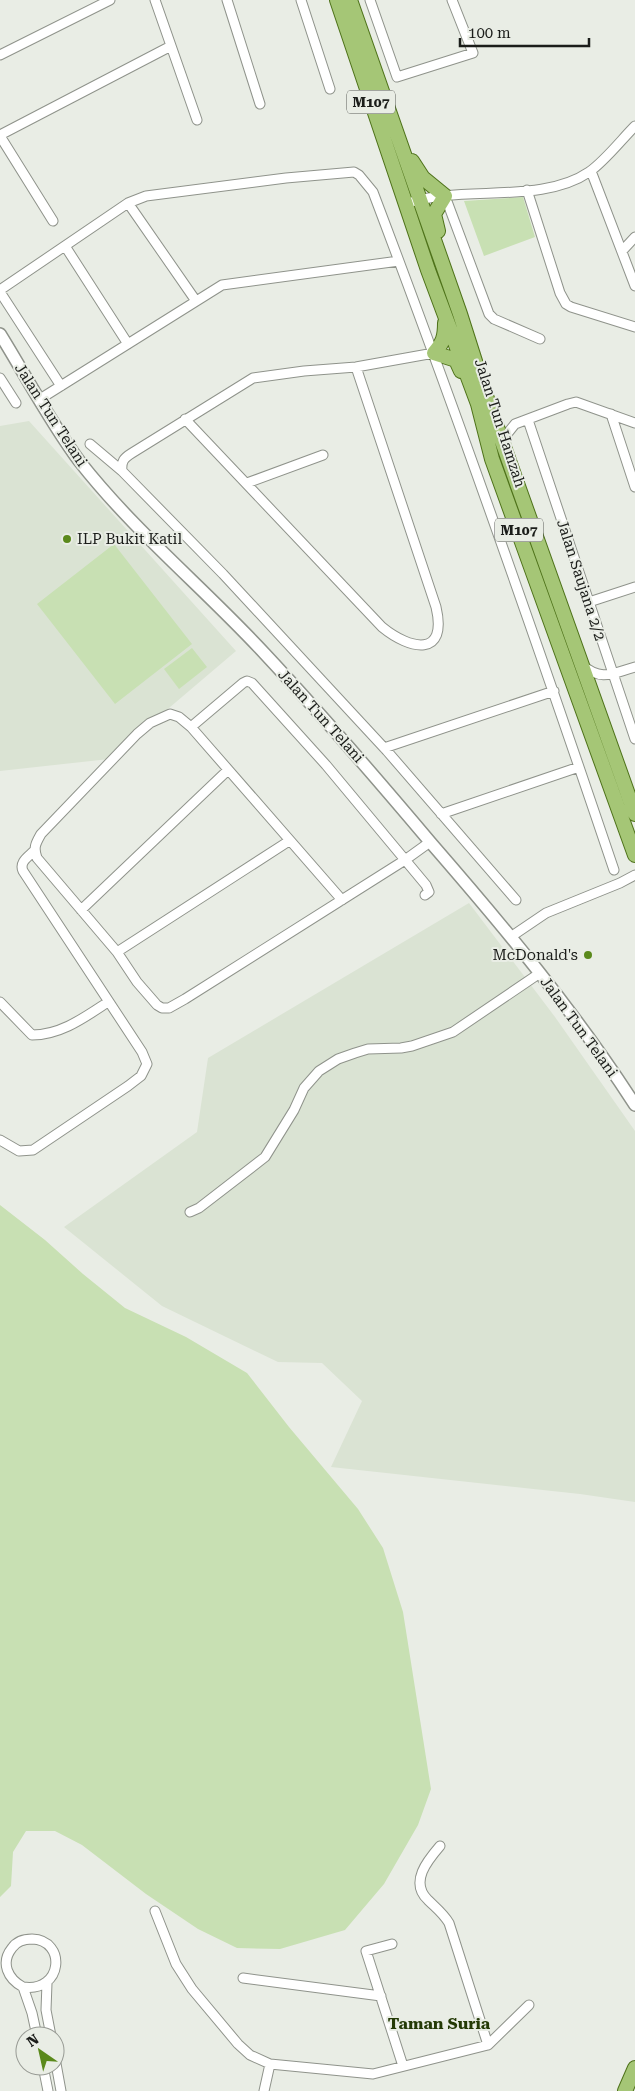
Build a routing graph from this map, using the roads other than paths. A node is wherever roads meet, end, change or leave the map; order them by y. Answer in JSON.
{"nodes":[{"id":1,"x":110,"y":0,"type":"edge"},
{"id":2,"x":155,"y":0,"type":"edge"},
{"id":3,"x":227,"y":0,"type":"edge"},
{"id":4,"x":301,"y":0,"type":"edge"},
{"id":5,"x":337,"y":0,"type":"edge"},
{"id":6,"x":350,"y":0,"type":"edge"},
{"id":7,"x":370,"y":0,"type":"edge"},
{"id":8,"x":452,"y":0,"type":"edge"},
{"id":9,"x":171,"y":46,"type":"junction"},
{"id":10,"x":0,"y":56,"type":"edge"},
{"id":11,"x":330,"y":89,"type":"dead end"},
{"id":12,"x":385,"y":100,"type":"junction"},
{"id":13,"x":260,"y":104,"type":"dead end"},
{"id":14,"x":197,"y":120,"type":"dead end"},
{"id":15,"x":635,"y":126,"type":"edge"},
{"id":16,"x":0,"y":136,"type":"edge"},
{"id":17,"x":591,"y":171,"type":"junction"},
{"id":18,"x":527,"y":190,"type":"junction"},
{"id":19,"x":445,"y":196,"type":"junction"},
{"id":20,"x":412,"y":201,"type":"junction"},
{"id":21,"x":128,"y":203,"type":"junction"},
{"id":22,"x":52,"y":221,"type":"dead end"},
{"id":23,"x":635,"y":237,"type":"edge"},
{"id":24,"x":65,"y":246,"type":"junction"},
{"id":25,"x":622,"y":251,"type":"junction"},
{"id":26,"x":399,"y":261,"type":"junction"},
{"id":27,"x":428,"y":270,"type":"junction"},
{"id":28,"x":635,"y":286,"type":"edge"},
{"id":29,"x":0,"y":291,"type":"edge"},
{"id":30,"x":455,"y":300,"type":"junction"},
{"id":31,"x":196,"y":301,"type":"junction"},
{"id":32,"x":635,"y":327,"type":"edge"},
{"id":33,"x":0,"y":334,"type":"edge"},
{"id":34,"x":540,"y":339,"type":"dead end"},
{"id":35,"x":128,"y":344,"type":"junction"},
{"id":36,"x":434,"y":353,"type":"junction"},
{"id":37,"x":356,"y":367,"type":"junction"},
{"id":38,"x":0,"y":378,"type":"edge"},
{"id":39,"x":60,"y":386,"type":"junction"},
{"id":40,"x":40,"y":399,"type":"junction"},
{"id":41,"x":16,"y":403,"type":"dead end"},
{"id":42,"x":492,"y":412,"type":"junction"},
{"id":43,"x":611,"y":414,"type":"junction"},
{"id":44,"x":185,"y":419,"type":"junction"},
{"id":45,"x":528,"y":420,"type":"junction"},
{"id":46,"x":635,"y":423,"type":"edge"},
{"id":47,"x":515,"y":424,"type":"junction"},
{"id":48,"x":90,"y":444,"type":"dead end"},
{"id":49,"x":504,"y":447,"type":"junction"},
{"id":50,"x":323,"y":455,"type":"dead end"},
{"id":51,"x":492,"y":459,"type":"junction"},
{"id":52,"x":122,"y":471,"type":"junction"},
{"id":53,"x":246,"y":483,"type":"junction"},
{"id":54,"x":635,"y":487,"type":"edge"},
{"id":55,"x":635,"y":587,"type":"edge"},
{"id":56,"x":589,"y":602,"type":"junction"},
{"id":57,"x":582,"y":665,"type":"junction"},
{"id":58,"x":635,"y":667,"type":"edge"},
{"id":59,"x":608,"y":675,"type":"junction"},
{"id":60,"x":554,"y":691,"type":"junction"},
{"id":61,"x":593,"y":697,"type":"junction"},
{"id":62,"x":191,"y":727,"type":"junction"},
{"id":63,"x":635,"y":739,"type":"edge"},
{"id":64,"x":384,"y":748,"type":"junction"},
{"id":65,"x":579,"y":767,"type":"junction"},
{"id":66,"x":228,"y":770,"type":"junction"},
{"id":67,"x":441,"y":814,"type":"junction"},
{"id":68,"x":635,"y":814,"type":"edge"},
{"id":69,"x":289,"y":841,"type":"junction"},
{"id":70,"x":430,"y":842,"type":"junction"},
{"id":71,"x":34,"y":851,"type":"junction"},
{"id":72,"x":635,"y":855,"type":"edge"},
{"id":73,"x":405,"y":860,"type":"junction"},
{"id":74,"x":614,"y":870,"type":"dead end"},
{"id":75,"x":635,"y":875,"type":"edge"},
{"id":76,"x":425,"y":895,"type":"dead end"},
{"id":77,"x":342,"y":900,"type":"junction"},
{"id":78,"x":516,"y":900,"type":"dead end"},
{"id":79,"x":81,"y":910,"type":"junction"},
{"id":80,"x":512,"y":936,"type":"junction"},
{"id":81,"x":116,"y":952,"type":"junction"},
{"id":82,"x":540,"y":973,"type":"junction"},
{"id":83,"x":0,"y":1002,"type":"edge"},
{"id":84,"x":108,"y":1002,"type":"junction"},
{"id":85,"x":635,"y":1105,"type":"edge"},
{"id":86,"x":0,"y":1140,"type":"edge"},
{"id":87,"x":190,"y":1212,"type":"dead end"},
{"id":88,"x":440,"y":1846,"type":"dead end"},
{"id":89,"x":155,"y":1911,"type":"dead end"},
{"id":90,"x":392,"y":1944,"type":"dead end"},
{"id":91,"x":243,"y":1978,"type":"dead end"},
{"id":92,"x":47,"y":1983,"type":"junction"},
{"id":93,"x":23,"y":1987,"type":"junction"},
{"id":94,"x":381,"y":1996,"type":"junction"},
{"id":95,"x":529,"y":2005,"type":"dead end"},
{"id":96,"x":35,"y":2026,"type":"edge"},
{"id":97,"x":49,"y":2026,"type":"edge"},
{"id":98,"x":488,"y":2045,"type":"junction"},
{"id":99,"x":270,"y":2064,"type":"junction"},
{"id":100,"x":403,"y":2066,"type":"junction"},
{"id":101,"x":635,"y":2068,"type":"edge"},
{"id":102,"x":45,"y":2076,"type":"edge"},
{"id":103,"x":58,"y":2076,"type":"edge"},
{"id":104,"x":48,"y":2091,"type":"edge"},
{"id":105,"x":61,"y":2091,"type":"edge"},
{"id":106,"x":264,"y":2091,"type":"edge"},
{"id":107,"x":625,"y":2091,"type":"edge"}],
"edges":[{"from":1,"to":10,"type":"street"},
{"from":2,"to":9,"type":"street"},
{"from":3,"to":13,"type":"street"},
{"from":4,"to":11,"type":"street"},
{"from":5,"to":20,"type":"main road","name":"Jalan Tun Hamzah","number":"M107"},
{"from":6,"to":12,"type":"main road","name":"Jalan Tun Hamzah","number":"M107"},
{"from":7,"to":8,"type":"street"},
{"from":9,"to":14,"type":"street"},
{"from":9,"to":16,"type":"street"},
{"from":12,"to":19,"type":"main road"},
{"from":12,"to":20,"type":"main road","name":"Jalan Tun Hamzah","number":"M107"},
{"from":15,"to":17,"type":"street"},
{"from":16,"to":22,"type":"street"},
{"from":17,"to":18,"type":"street"},
{"from":17,"to":25,"type":"street"},
{"from":18,"to":19,"type":"street"},
{"from":18,"to":32,"type":"street"},
{"from":19,"to":20,"type":"street"},
{"from":19,"to":30,"type":"main road"},
{"from":19,"to":34,"type":"street"},
{"from":20,"to":27,"type":"main road","name":"Jalan Tun Hamzah","number":"M107"},
{"from":20,"to":30,"type":"main road","name":"Jalan Tun Hamzah","number":"M107"},
{"from":21,"to":24,"type":"street"},
{"from":21,"to":26,"type":"street"},
{"from":21,"to":31,"type":"street"},
{"from":23,"to":25,"type":"street"},
{"from":24,"to":29,"type":"street"},
{"from":24,"to":35,"type":"street"},
{"from":25,"to":28,"type":"street"},
{"from":26,"to":31,"type":"street"},
{"from":26,"to":36,"type":"street"},
{"from":27,"to":36,"type":"main road"},
{"from":27,"to":51,"type":"main road","name":"Jalan Tun Hamzah","number":"M107"},
{"from":29,"to":39,"type":"street"},
{"from":30,"to":42,"type":"main road","name":"Jalan Tun Hamzah","number":"M107"},
{"from":31,"to":35,"type":"street"},
{"from":33,"to":40,"type":"street","name":"Jalan Tun Telani"},
{"from":35,"to":39,"type":"street"},
{"from":36,"to":37,"type":"street"},
{"from":36,"to":51,"type":"main road"},
{"from":36,"to":60,"type":"street"},
{"from":37,"to":44,"type":"street"},
{"from":37,"to":53,"type":"street"},
{"from":38,"to":41,"type":"street"},
{"from":39,"to":40,"type":"street"},
{"from":40,"to":70,"type":"street","name":"Jalan Tun Telani"},
{"from":42,"to":47,"type":"street"},
{"from":42,"to":49,"type":"main road","name":"Jalan Tun Hamzah","number":"M107"},
{"from":43,"to":45,"type":"street"},
{"from":43,"to":46,"type":"street"},
{"from":43,"to":54,"type":"street"},
{"from":44,"to":52,"type":"street"},
{"from":44,"to":53,"type":"street"},
{"from":45,"to":47,"type":"street"},
{"from":45,"to":56,"type":"street","name":"Jalan Saujana 2/2"},
{"from":47,"to":49,"type":"street"},
{"from":48,"to":52,"type":"street"},
{"from":49,"to":57,"type":"main road","name":"Jalan Tun Hamzah","number":"M107"},
{"from":50,"to":53,"type":"street"},
{"from":51,"to":72,"type":"main road","name":"Jalan Tun Hamzah","number":"M107"},
{"from":52,"to":64,"type":"street"},
{"from":55,"to":56,"type":"street"},
{"from":56,"to":59,"type":"street","name":"Jalan Saujana 2/2"},
{"from":57,"to":59,"type":"street"},
{"from":57,"to":61,"type":"main road","name":"Jalan Tun Hamzah","number":"M107"},
{"from":58,"to":59,"type":"street"},
{"from":59,"to":61,"type":"street"},
{"from":59,"to":63,"type":"street","name":"Jalan Saujana 2/2"},
{"from":60,"to":64,"type":"street"},
{"from":60,"to":65,"type":"street"},
{"from":61,"to":68,"type":"main road","name":"Jalan Tun Hamzah","number":"M107"},
{"from":62,"to":66,"type":"street"},
{"from":62,"to":71,"type":"street"},
{"from":62,"to":73,"type":"street"},
{"from":64,"to":67,"type":"street"},
{"from":65,"to":67,"type":"street"},
{"from":65,"to":74,"type":"street"},
{"from":66,"to":69,"type":"street"},
{"from":66,"to":79,"type":"street"},
{"from":67,"to":78,"type":"street"},
{"from":69,"to":77,"type":"street"},
{"from":69,"to":81,"type":"street"},
{"from":70,"to":73,"type":"street"},
{"from":70,"to":80,"type":"street","name":"Jalan Tun Telani"},
{"from":71,"to":79,"type":"street"},
{"from":71,"to":84,"type":"street"},
{"from":73,"to":76,"type":"street"},
{"from":73,"to":77,"type":"street"},
{"from":75,"to":80,"type":"street"},
{"from":77,"to":81,"type":"street"},
{"from":79,"to":81,"type":"street"},
{"from":80,"to":82,"type":"street","name":"Jalan Tun Telani"},
{"from":82,"to":85,"type":"street","name":"Jalan Tun Telani"},
{"from":82,"to":87,"type":"street"},
{"from":83,"to":84,"type":"street"},
{"from":84,"to":86,"type":"street"},
{"from":88,"to":98,"type":"street"},
{"from":89,"to":99,"type":"street"},
{"from":90,"to":94,"type":"street"},
{"from":91,"to":94,"type":"street"},
{"from":92,"to":93,"type":"street"},
{"from":92,"to":93,"type":"street"},
{"from":92,"to":97,"type":"street"},
{"from":93,"to":96,"type":"street"},
{"from":94,"to":100,"type":"street"},
{"from":95,"to":98,"type":"street"},
{"from":98,"to":100,"type":"street"},
{"from":99,"to":100,"type":"street"},
{"from":99,"to":106,"type":"street"},
{"from":101,"to":107,"type":"main road"},
{"from":102,"to":104,"type":"street"},
{"from":103,"to":105,"type":"street"}]}
